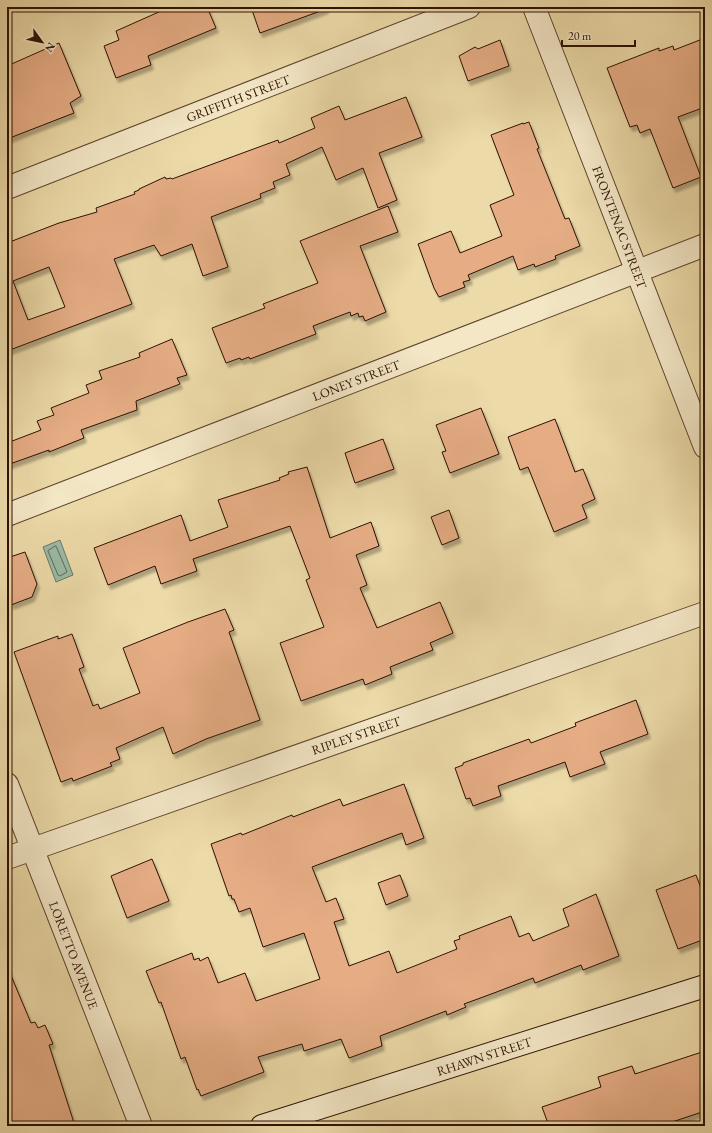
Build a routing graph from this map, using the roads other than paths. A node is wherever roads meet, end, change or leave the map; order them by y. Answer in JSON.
{"nodes":[{"id":1,"x":469,"y":7,"type":"edge"},
{"id":2,"x":534,"y":7,"type":"edge"},
{"id":3,"x":7,"y":188,"type":"edge"},
{"id":4,"x":705,"y":245,"type":"edge"},
{"id":5,"x":637,"y":271,"type":"junction"},
{"id":6,"x":705,"y":447,"type":"edge"},
{"id":7,"x":7,"y":515,"type":"edge"},
{"id":8,"x":705,"y":613,"type":"edge"},
{"id":9,"x":7,"y":784,"type":"edge"},
{"id":10,"x":32,"y":849,"type":"junction"},
{"id":11,"x":7,"y":858,"type":"edge"},
{"id":12,"x":705,"y":986,"type":"edge"},
{"id":13,"x":141,"y":1126,"type":"edge"},
{"id":14,"x":262,"y":1126,"type":"edge"}],
"edges":[{"from":1,"to":3,"type":"street","name":"GRIFFITH STREET"},
{"from":2,"to":5,"type":"street","name":"FRONTENAC STREET"},
{"from":4,"to":5,"type":"street","name":"LONEY STREET"},
{"from":5,"to":6,"type":"street","name":"FRONTENAC STREET"},
{"from":5,"to":7,"type":"street","name":"LONEY STREET"},
{"from":8,"to":10,"type":"street","name":"RIPLEY STREET"},
{"from":9,"to":10,"type":"street","name":"LORETTO AVENUE"},
{"from":10,"to":11,"type":"street","name":"RIPLEY STREET"},
{"from":10,"to":13,"type":"street","name":"LORETTO AVENUE"},
{"from":12,"to":14,"type":"street","name":"RHAWN STREET"}]}
